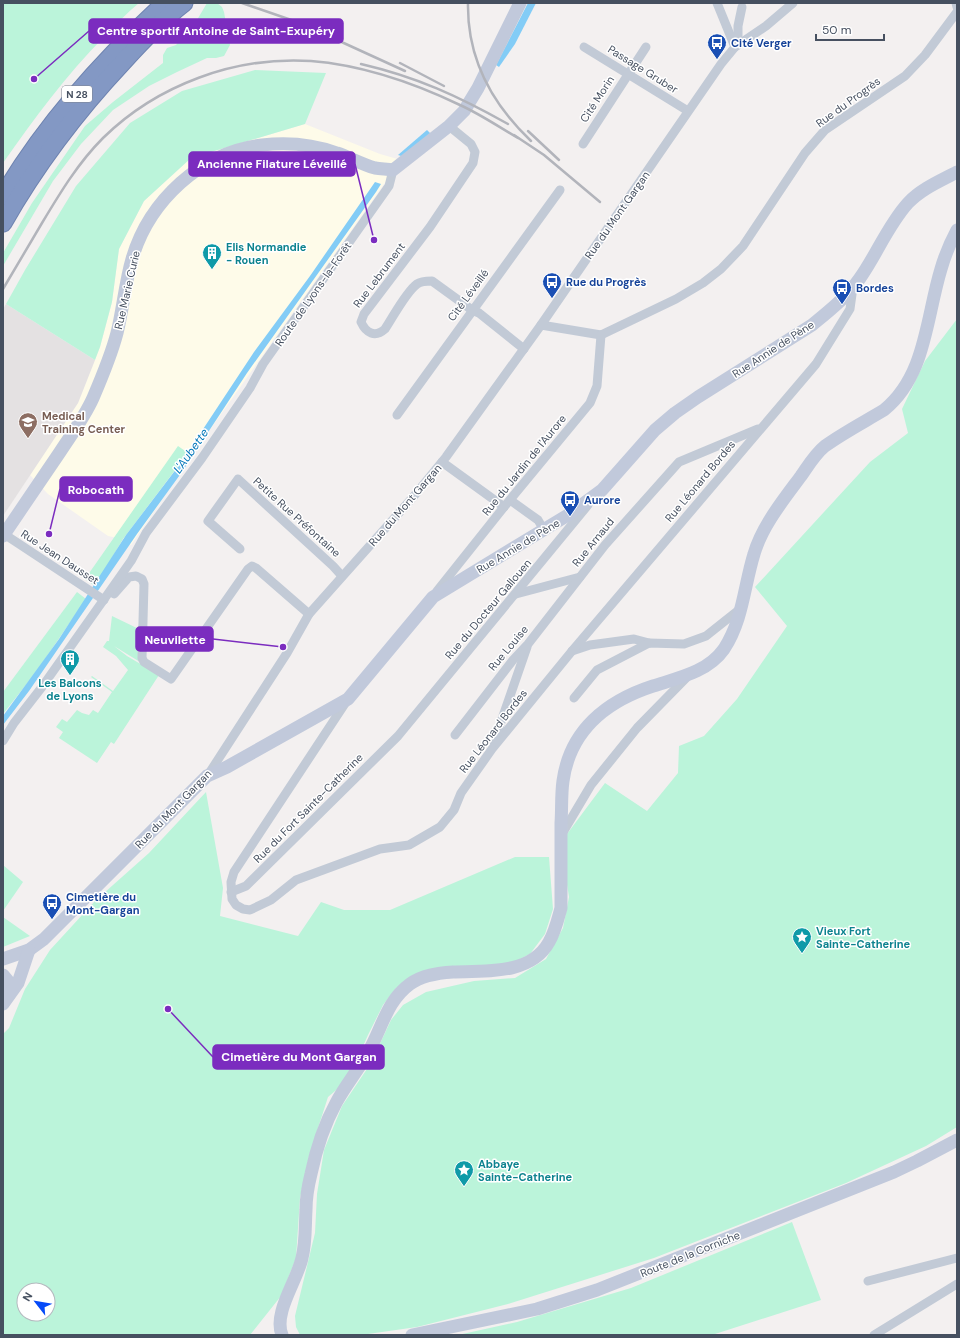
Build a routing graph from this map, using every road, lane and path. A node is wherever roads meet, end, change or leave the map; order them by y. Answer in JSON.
{"nodes":[{"id":1,"x":520,"y":3,"type":"edge"},
{"id":2,"x":717,"y":3,"type":"edge"},
{"id":3,"x":793,"y":3,"type":"edge"},
{"id":4,"x":956,"y":3,"type":"edge"},
{"id":5,"x":178,"y":4,"type":"edge"},
{"id":6,"x":742,"y":7,"type":"dead end"},
{"id":7,"x":957,"y":7,"type":"edge"},
{"id":8,"x":957,"y":12,"type":"edge"},
{"id":9,"x":737,"y":46,"type":"junction"},
{"id":10,"x":584,"y":47,"type":"dead end"},
{"id":11,"x":646,"y":48,"type":"dead end"},
{"id":12,"x":628,"y":74,"type":"junction"},
{"id":13,"x":688,"y":111,"type":"junction"},
{"id":14,"x":449,"y":126,"type":"junction"},
{"id":15,"x":583,"y":144,"type":"dead end"},
{"id":16,"x":394,"y":170,"type":"junction"},
{"id":17,"x":957,"y":172,"type":"edge"},
{"id":18,"x":560,"y":190,"type":"dead end"},
{"id":19,"x":3,"y":196,"type":"edge"},
{"id":20,"x":3,"y":223,"type":"edge"},
{"id":21,"x":957,"y":230,"type":"edge"},
{"id":22,"x":853,"y":287,"type":"junction"},
{"id":23,"x":472,"y":310,"type":"junction"},
{"id":24,"x":541,"y":325,"type":"junction"},
{"id":25,"x":601,"y":335,"type":"junction"},
{"id":26,"x":524,"y":349,"type":"junction"},
{"id":27,"x":397,"y":415,"type":"dead end"},
{"id":28,"x":760,"y":428,"type":"junction"},
{"id":29,"x":442,"y":462,"type":"junction"},
{"id":30,"x":595,"y":496,"type":"junction"},
{"id":31,"x":510,"y":500,"type":"junction"},
{"id":32,"x":504,"y":507,"type":"junction"},
{"id":33,"x":544,"y":530,"type":"junction"},
{"id":34,"x":4,"y":535,"type":"edge"},
{"id":35,"x":240,"y":549,"type":"dead end"},
{"id":36,"x":342,"y":576,"type":"junction"},
{"id":37,"x":580,"y":577,"type":"junction"},
{"id":38,"x":516,"y":594,"type":"junction"},
{"id":39,"x":103,"y":596,"type":"junction"},
{"id":40,"x":433,"y":597,"type":"junction"},
{"id":41,"x":741,"y":609,"type":"junction"},
{"id":42,"x":309,"y":614,"type":"junction"},
{"id":43,"x":649,"y":643,"type":"junction"},
{"id":44,"x":528,"y":644,"type":"junction"},
{"id":45,"x":572,"y":651,"type":"junction"},
{"id":46,"x":689,"y":674,"type":"junction"},
{"id":47,"x":574,"y":698,"type":"dead end"},
{"id":48,"x":348,"y":699,"type":"junction"},
{"id":49,"x":456,"y":735,"type":"dead end"},
{"id":50,"x":398,"y":736,"type":"joint"},
{"id":51,"x":3,"y":741,"type":"edge"},
{"id":52,"x":492,"y":750,"type":"junction"},
{"id":53,"x":207,"y":776,"type":"junction"},
{"id":54,"x":561,"y":835,"type":"junction"},
{"id":55,"x":231,"y":892,"type":"junction"},
{"id":56,"x":28,"y":950,"type":"junction"},
{"id":57,"x":3,"y":960,"type":"edge"},
{"id":58,"x":3,"y":975,"type":"edge"},
{"id":59,"x":6,"y":1000,"type":"edge"},
{"id":60,"x":957,"y":1140,"type":"edge"},
{"id":61,"x":957,"y":1258,"type":"edge"},
{"id":62,"x":868,"y":1281,"type":"dead end"},
{"id":63,"x":957,"y":1284,"type":"edge"},
{"id":64,"x":282,"y":1335,"type":"edge"},
{"id":65,"x":412,"y":1335,"type":"edge"},
{"id":66,"x":874,"y":1335,"type":"edge"}],
"edges":[{"from":1,"to":14,"type":"street"},
{"from":2,"to":9,"type":"street"},
{"from":3,"to":9,"type":"street","name":"Rue du Mont Gargan"},
{"from":4,"to":7,"type":"street"},
{"from":5,"to":19,"type":"highway","number":"N 28"},
{"from":5,"to":20,"type":"highway","number":"N 28"},
{"from":6,"to":9,"type":"street"},
{"from":8,"to":25,"type":"street","name":"Rue du Progrès"},
{"from":9,"to":13,"type":"street","name":"Rue du Mont Gargan"},
{"from":10,"to":12,"type":"street","name":"Passage Gruber"},
{"from":11,"to":12,"type":"street","name":"Cité Morin"},
{"from":12,"to":13,"type":"street","name":"Passage Gruber"},
{"from":12,"to":15,"type":"street","name":"Cité Morin"},
{"from":13,"to":24,"type":"street","name":"Rue du Mont Gargan"},
{"from":14,"to":16,"type":"street"},
{"from":14,"to":23,"type":"street","name":"Rue Lebrument"},
{"from":16,"to":34,"type":"street","name":"Rue Marie Curie"},
{"from":16,"to":39,"type":"street","name":"Route de Lyons-la-Forêt"},
{"from":17,"to":22,"type":"street","name":"Rue Annie de Pène"},
{"from":18,"to":23,"type":"street","name":"Cité Léveillé"},
{"from":21,"to":41,"type":"street"},
{"from":22,"to":28,"type":"street","name":"Rue Léonard Bordes"},
{"from":22,"to":30,"type":"street","name":"Rue Annie de Pène"},
{"from":23,"to":26,"type":"street","name":"Rue Lebrument"},
{"from":23,"to":27,"type":"street","name":"Cité Léveillé"},
{"from":24,"to":25,"type":"street"},
{"from":24,"to":26,"type":"street","name":"Rue du Mont Gargan"},
{"from":25,"to":31,"type":"street","name":"Rue du Jardin de l'Aurore"},
{"from":26,"to":29,"type":"street","name":"Rue du Mont Gargan"},
{"from":28,"to":37,"type":"street","name":"Rue Arnaud"},
{"from":28,"to":45,"type":"street","name":"Rue Léonard Bordes"},
{"from":29,"to":32,"type":"street"},
{"from":29,"to":36,"type":"street","name":"Rue du Mont Gargan"},
{"from":30,"to":33,"type":"street","name":"Rue Annie de Pène"},
{"from":30,"to":38,"type":"street","name":"Rue du Docteur Gallouen"},
{"from":31,"to":32,"type":"street","name":"Rue du Jardin de l'Aurore"},
{"from":31,"to":33,"type":"street"},
{"from":32,"to":40,"type":"street","name":"Rue du Jardin de l'Aurore"},
{"from":33,"to":40,"type":"street","name":"Rue Annie de Pène"},
{"from":34,"to":39,"type":"street","name":"Rue Jean Dausset"},
{"from":35,"to":36,"type":"street","name":"Petite Rue Préfontaine"},
{"from":36,"to":42,"type":"street","name":"Rue du Mont Gargan"},
{"from":37,"to":38,"type":"street"},
{"from":37,"to":44,"type":"street","name":"Rue Louise"},
{"from":38,"to":50,"type":"street","name":"Rue du Docteur Gallouen"},
{"from":39,"to":42,"type":"street","name":"Route de Lyons-la-Forêt"},
{"from":39,"to":51,"type":"street","name":"Route de Lyons-la-Forêt"},
{"from":40,"to":48,"type":"street","name":"Rue Annie de Pène"},
{"from":41,"to":43,"type":"street"},
{"from":41,"to":46,"type":"street"},
{"from":42,"to":53,"type":"street","name":"Rue du Mont Gargan"},
{"from":43,"to":45,"type":"street"},
{"from":43,"to":47,"type":"street"},
{"from":44,"to":49,"type":"street","name":"Rue Louise"},
{"from":44,"to":52,"type":"street"},
{"from":45,"to":52,"type":"street","name":"Rue Léonard Bordes"},
{"from":46,"to":54,"type":"street"},
{"from":46,"to":54,"type":"street"},
{"from":48,"to":53,"type":"street","name":"Rue Annie de Pène"},
{"from":48,"to":55,"type":"street"},
{"from":50,"to":55,"type":"street","name":"Rue du Fort Sainte-Catherine"},
{"from":52,"to":55,"type":"street","name":"Rue Léonard Bordes"},
{"from":53,"to":56,"type":"street","name":"Rue du Mont Gargan"},
{"from":54,"to":64,"type":"street"},
{"from":56,"to":57,"type":"street","name":"Rue du Mont Gargan"},
{"from":56,"to":59,"type":"street"},
{"from":58,"to":59,"type":"street"},
{"from":60,"to":65,"type":"street","name":"Route de la Corniche"},
{"from":61,"to":62,"type":"street"},
{"from":63,"to":66,"type":"street"}]}
